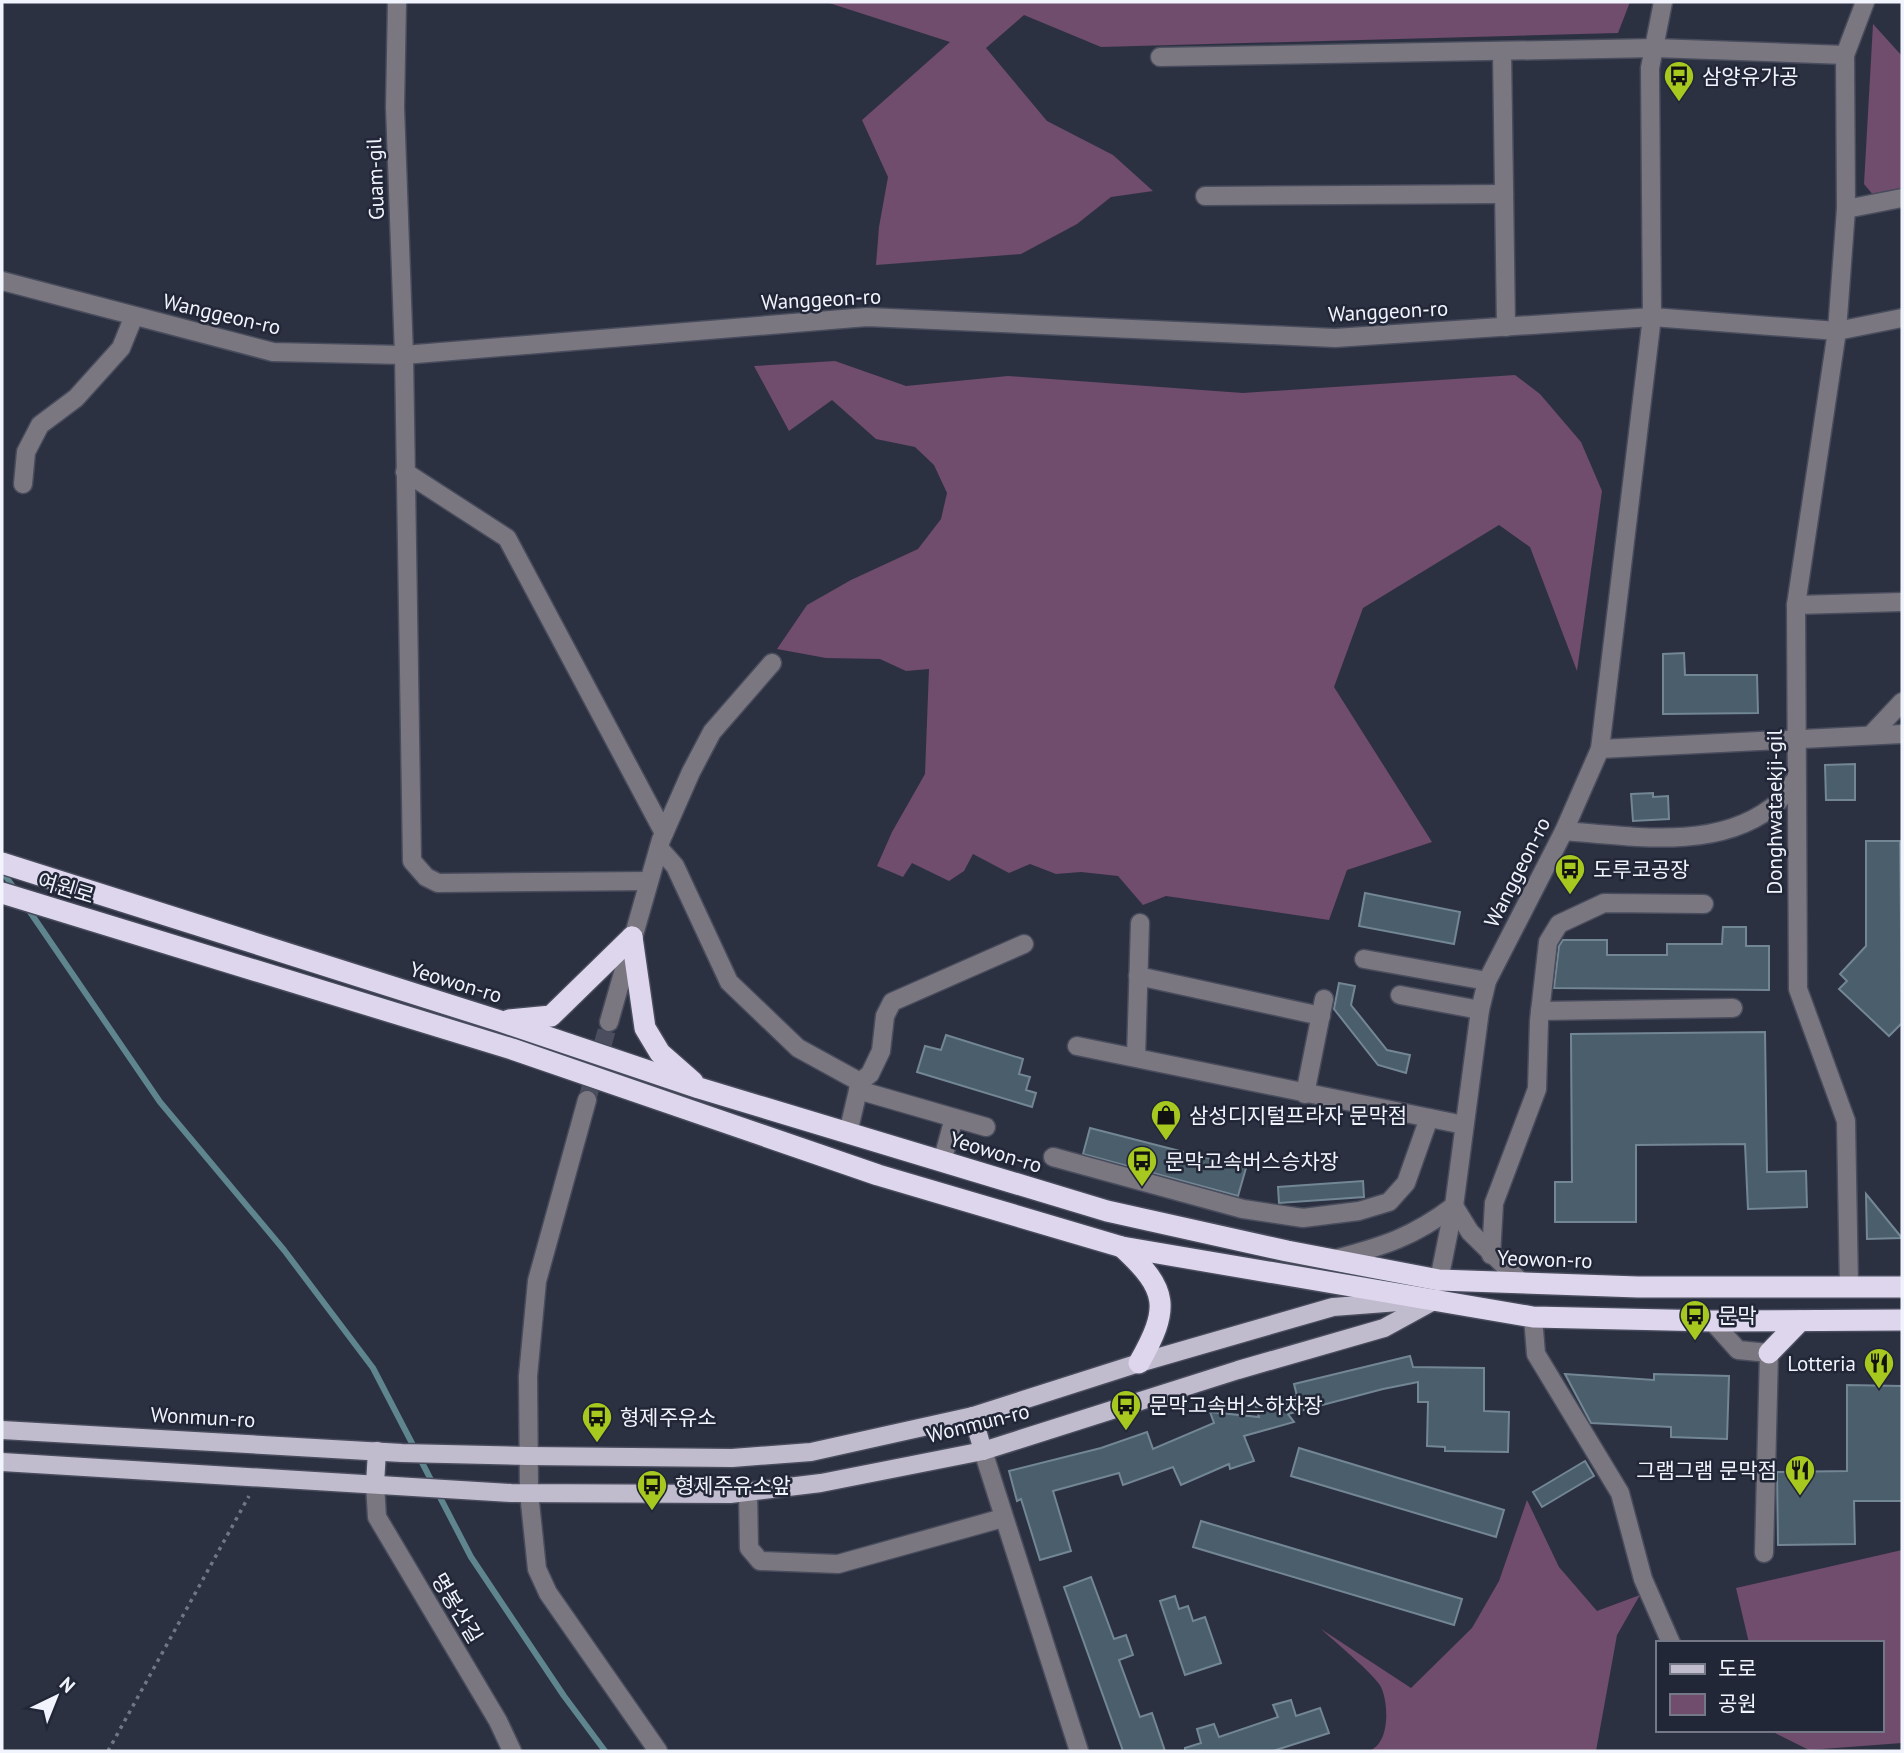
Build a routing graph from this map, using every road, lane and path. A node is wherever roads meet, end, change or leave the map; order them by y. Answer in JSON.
{"nodes":[{"id":1,"x":397,"y":2,"type":"edge"},
{"id":2,"x":1663,"y":2,"type":"edge"},
{"id":3,"x":1865,"y":2,"type":"edge"},
{"id":4,"x":1655,"y":48,"type":"junction"},
{"id":5,"x":1502,"y":51,"type":"junction"},
{"id":6,"x":1845,"y":55,"type":"junction"},
{"id":7,"x":1160,"y":57,"type":"dead end"},
{"id":8,"x":1504,"y":194,"type":"junction"},
{"id":9,"x":1205,"y":196,"type":"dead end"},
{"id":10,"x":1902,"y":198,"type":"edge"},
{"id":11,"x":1846,"y":209,"type":"junction"},
{"id":12,"x":2,"y":281,"type":"edge"},
{"id":13,"x":134,"y":316,"type":"junction"},
{"id":14,"x":1652,"y":317,"type":"junction"},
{"id":15,"x":1902,"y":318,"type":"edge"},
{"id":16,"x":1506,"y":327,"type":"junction"},
{"id":17,"x":1838,"y":331,"type":"junction"},
{"id":18,"x":404,"y":355,"type":"junction"},
{"id":19,"x":405,"y":472,"type":"junction"},
{"id":20,"x":23,"y":484,"type":"dead end"},
{"id":21,"x":1902,"y":602,"type":"edge"},
{"id":22,"x":1796,"y":605,"type":"junction"},
{"id":23,"x":772,"y":663,"type":"dead end"},
{"id":24,"x":1902,"y":702,"type":"edge"},
{"id":25,"x":1902,"y":734,"type":"edge"},
{"id":26,"x":1871,"y":735,"type":"junction"},
{"id":27,"x":1797,"y":739,"type":"junction"},
{"id":28,"x":1600,"y":749,"type":"junction"},
{"id":29,"x":1796,"y":779,"type":"junction"},
{"id":30,"x":1564,"y":831,"type":"junction"},
{"id":31,"x":662,"y":840,"type":"junction"},
{"id":32,"x":2,"y":863,"type":"edge"},
{"id":33,"x":649,"y":881,"type":"junction"},
{"id":34,"x":2,"y":893,"type":"edge"},
{"id":35,"x":107,"y":898,"type":"joint"},
{"id":36,"x":1704,"y":904,"type":"dead end"},
{"id":37,"x":1140,"y":923,"type":"dead end"},
{"id":38,"x":116,"y":929,"type":"joint"},
{"id":39,"x":632,"y":937,"type":"junction"},
{"id":40,"x":1024,"y":944,"type":"dead end"},
{"id":41,"x":1364,"y":959,"type":"dead end"},
{"id":42,"x":1138,"y":976,"type":"junction"},
{"id":43,"x":1487,"y":981,"type":"junction"},
{"id":44,"x":1400,"y":995,"type":"dead end"},
{"id":45,"x":1733,"y":1008,"type":"dead end"},
{"id":46,"x":1480,"y":1010,"type":"junction"},
{"id":47,"x":1540,"y":1011,"type":"junction"},
{"id":48,"x":500,"y":1021,"type":"junction"},
{"id":49,"x":609,"y":1022,"type":"tunnel mouth"},
{"id":50,"x":1077,"y":1046,"type":"dead end"},
{"id":51,"x":1136,"y":1057,"type":"junction"},
{"id":52,"x":859,"y":1086,"type":"junction"},
{"id":53,"x":699,"y":1088,"type":"junction"},
{"id":54,"x":1305,"y":1094,"type":"junction"},
{"id":55,"x":587,"y":1100,"type":"tunnel mouth"},
{"id":56,"x":954,"y":1118,"type":"junction"},
{"id":57,"x":1429,"y":1118,"type":"junction"},
{"id":58,"x":1464,"y":1125,"type":"junction"},
{"id":59,"x":986,"y":1127,"type":"dead end"},
{"id":60,"x":848,"y":1133,"type":"junction"},
{"id":61,"x":1053,"y":1157,"type":"dead end"},
{"id":62,"x":942,"y":1161,"type":"junction"},
{"id":63,"x":1454,"y":1206,"type":"junction"},
{"id":64,"x":1122,"y":1247,"type":"junction"},
{"id":65,"x":1491,"y":1255,"type":"junction"},
{"id":66,"x":1332,"y":1260,"type":"junction"},
{"id":67,"x":1521,"y":1282,"type":"junction"},
{"id":68,"x":1849,"y":1287,"type":"junction"},
{"id":69,"x":1902,"y":1287,"type":"edge"},
{"id":70,"x":1438,"y":1289,"type":"junction"},
{"id":71,"x":1533,"y":1317,"type":"junction"},
{"id":72,"x":1851,"y":1320,"type":"junction"},
{"id":73,"x":1902,"y":1320,"type":"edge"},
{"id":74,"x":1712,"y":1321,"type":"junction"},
{"id":75,"x":1800,"y":1321,"type":"junction"},
{"id":76,"x":1769,"y":1353,"type":"junction"},
{"id":77,"x":1139,"y":1363,"type":"junction"},
{"id":78,"x":973,"y":1416,"type":"junction"},
{"id":79,"x":2,"y":1430,"type":"edge"},
{"id":80,"x":377,"y":1451,"type":"junction"},
{"id":81,"x":983,"y":1451,"type":"junction"},
{"id":82,"x":520,"y":1456,"type":"junction"},
{"id":83,"x":2,"y":1462,"type":"edge"},
{"id":84,"x":260,"y":1477,"type":"junction"},
{"id":85,"x":375,"y":1484,"type":"junction"},
{"id":86,"x":748,"y":1492,"type":"junction"},
{"id":87,"x":520,"y":1493,"type":"junction"},
{"id":88,"x":1003,"y":1518,"type":"junction"},
{"id":89,"x":1764,"y":1553,"type":"dead end"},
{"id":90,"x":1670,"y":1641,"type":"edge"},
{"id":91,"x":108,"y":1751,"type":"edge"},
{"id":92,"x":512,"y":1751,"type":"edge"},
{"id":93,"x":658,"y":1751,"type":"edge"},
{"id":94,"x":1079,"y":1751,"type":"edge"}],
"edges":[{"from":1,"to":18,"type":"street","name":"Guam-gil"},
{"from":2,"to":4,"type":"street","name":"Wanggeon-ro"},
{"from":3,"to":6,"type":"street","name":"Donghwataekji-gil"},
{"from":4,"to":5,"type":"street"},
{"from":4,"to":6,"type":"street"},
{"from":4,"to":14,"type":"street","name":"Wanggeon-ro"},
{"from":5,"to":7,"type":"street"},
{"from":5,"to":8,"type":"street"},
{"from":6,"to":11,"type":"street","name":"Donghwataekji-gil"},
{"from":8,"to":9,"type":"street"},
{"from":8,"to":16,"type":"street"},
{"from":10,"to":11,"type":"street"},
{"from":11,"to":17,"type":"street","name":"Donghwataekji-gil"},
{"from":12,"to":13,"type":"street","name":"Wanggeon-ro"},
{"from":13,"to":18,"type":"street","name":"Wanggeon-ro"},
{"from":13,"to":20,"type":"street"},
{"from":14,"to":16,"type":"street","name":"Wanggeon-ro"},
{"from":14,"to":17,"type":"street"},
{"from":14,"to":28,"type":"street","name":"Wanggeon-ro"},
{"from":15,"to":17,"type":"street"},
{"from":16,"to":18,"type":"street","name":"Wanggeon-ro"},
{"from":17,"to":22,"type":"street","name":"Donghwataekji-gil"},
{"from":18,"to":19,"type":"street","name":"Guam-gil"},
{"from":19,"to":31,"type":"street"},
{"from":19,"to":33,"type":"street","name":"Guam-gil"},
{"from":21,"to":22,"type":"street"},
{"from":22,"to":27,"type":"street","name":"Donghwataekji-gil"},
{"from":23,"to":31,"type":"street"},
{"from":24,"to":26,"type":"street"},
{"from":25,"to":26,"type":"street"},
{"from":26,"to":27,"type":"street"},
{"from":27,"to":28,"type":"street"},
{"from":27,"to":29,"type":"street","name":"Donghwataekji-gil"},
{"from":28,"to":30,"type":"street","name":"Wanggeon-ro"},
{"from":29,"to":30,"type":"street"},
{"from":29,"to":68,"type":"street","name":"Donghwataekji-gil"},
{"from":30,"to":43,"type":"street","name":"Wanggeon-ro"},
{"from":31,"to":33,"type":"street"},
{"from":31,"to":52,"type":"street"},
{"from":32,"to":35,"type":"highway","name":"여원로"},
{"from":33,"to":39,"type":"street"},
{"from":34,"to":38,"type":"highway","name":"여원로"},
{"from":35,"to":48,"type":"highway","name":"Yeowon-ro"},
{"from":36,"to":47,"type":"street"},
{"from":37,"to":42,"type":"street"},
{"from":38,"to":64,"type":"highway","name":"Yeowon-ro"},
{"from":39,"to":48,"type":"highway"},
{"from":39,"to":49,"type":"street"},
{"from":39,"to":53,"type":"highway"},
{"from":40,"to":52,"type":"street"},
{"from":41,"to":43,"type":"street"},
{"from":42,"to":51,"type":"street"},
{"from":42,"to":54,"type":"street"},
{"from":43,"to":46,"type":"street","name":"Wanggeon-ro"},
{"from":44,"to":46,"type":"street"},
{"from":45,"to":47,"type":"street"},
{"from":46,"to":58,"type":"street","name":"Wanggeon-ro"},
{"from":47,"to":65,"type":"street"},
{"from":48,"to":53,"type":"highway","name":"Yeowon-ro"},
{"from":50,"to":51,"type":"street"},
{"from":51,"to":54,"type":"street"},
{"from":52,"to":56,"type":"street"},
{"from":52,"to":60,"type":"street"},
{"from":53,"to":60,"type":"highway","name":"Yeowon-ro"},
{"from":54,"to":57,"type":"street"},
{"from":55,"to":82,"type":"street"},
{"from":56,"to":59,"type":"street"},
{"from":56,"to":62,"type":"street"},
{"from":57,"to":58,"type":"street"},
{"from":57,"to":61,"type":"street"},
{"from":58,"to":63,"type":"street","name":"Wanggeon-ro"},
{"from":60,"to":62,"type":"highway","name":"Yeowon-ro"},
{"from":62,"to":66,"type":"highway","name":"Yeowon-ro"},
{"from":63,"to":65,"type":"street"},
{"from":63,"to":66,"type":"street"},
{"from":63,"to":70,"type":"street","name":"Wanggeon-ro"},
{"from":64,"to":70,"type":"highway","name":"Yeowon-ro"},
{"from":64,"to":77,"type":"highway"},
{"from":65,"to":67,"type":"street"},
{"from":66,"to":70,"type":"highway","name":"Yeowon-ro"},
{"from":67,"to":68,"type":"highway","name":"Yeowon-ro"},
{"from":67,"to":70,"type":"highway","name":"Yeowon-ro"},
{"from":68,"to":69,"type":"highway","name":"Yeowon-ro"},
{"from":68,"to":72,"type":"highway"},
{"from":70,"to":71,"type":"highway","name":"Yeowon-ro"},
{"from":70,"to":77,"type":"main road","name":"Wonmun-ro"},
{"from":70,"to":81,"type":"main road","name":"Wonmun-ro"},
{"from":71,"to":74,"type":"highway","name":"Yeowon-ro"},
{"from":71,"to":90,"type":"street"},
{"from":72,"to":73,"type":"highway","name":"Yeowon-ro"},
{"from":72,"to":75,"type":"highway","name":"Yeowon-ro"},
{"from":74,"to":75,"type":"highway","name":"Yeowon-ro"},
{"from":74,"to":76,"type":"street"},
{"from":75,"to":76,"type":"highway"},
{"from":76,"to":89,"type":"street"},
{"from":77,"to":78,"type":"main road","name":"Wonmun-ro"},
{"from":78,"to":81,"type":"main road"},
{"from":78,"to":82,"type":"main road","name":"Wonmun-ro"},
{"from":79,"to":80,"type":"main road","name":"Wonmun-ro"},
{"from":80,"to":82,"type":"main road","name":"Wonmun-ro"},
{"from":80,"to":85,"type":"main road"},
{"from":81,"to":86,"type":"main road","name":"Wonmun-ro"},
{"from":81,"to":88,"type":"street"},
{"from":82,"to":87,"type":"street"},
{"from":83,"to":84,"type":"main road"},
{"from":84,"to":85,"type":"main road"},
{"from":84,"to":91,"type":"path"},
{"from":85,"to":87,"type":"main road","name":"Wonmun-ro"},
{"from":85,"to":92,"type":"street","name":"명봉산길"},
{"from":86,"to":87,"type":"main road","name":"Wonmun-ro"},
{"from":86,"to":88,"type":"street"},
{"from":87,"to":93,"type":"street"},
{"from":88,"to":94,"type":"street"}]}
